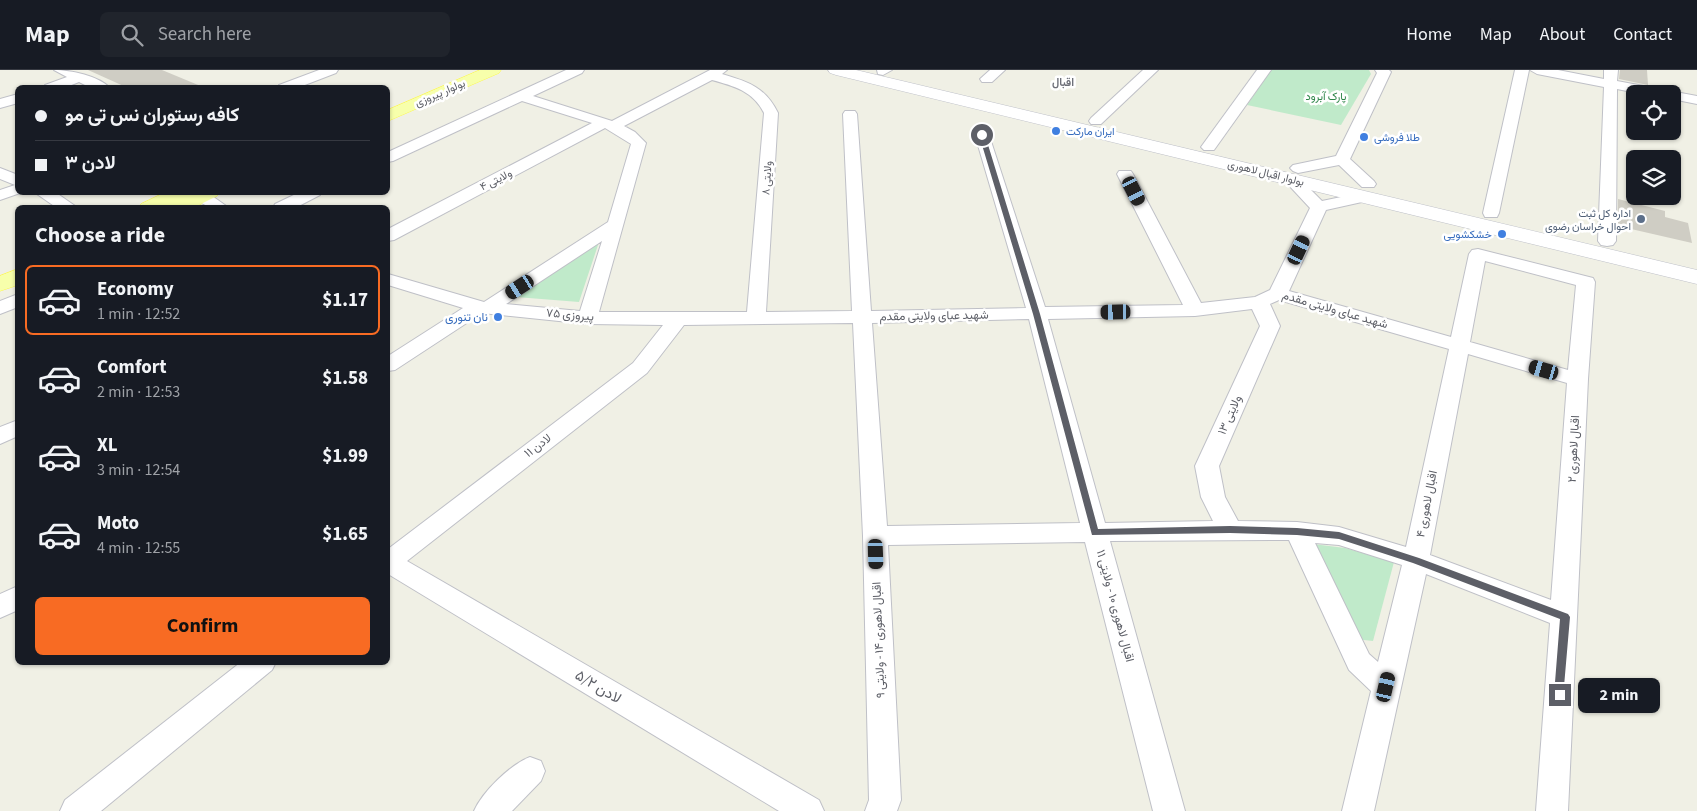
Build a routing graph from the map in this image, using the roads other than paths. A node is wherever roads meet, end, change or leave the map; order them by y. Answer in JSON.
{"nodes":[{"id":1,"x":61,"y":70,"type":"edge"},
{"id":2,"x":331,"y":70,"type":"edge"},
{"id":3,"x":472,"y":70,"type":"edge"},
{"id":4,"x":493,"y":70,"type":"edge"},
{"id":5,"x":577,"y":70,"type":"edge"},
{"id":6,"x":836,"y":70,"type":"edge"},
{"id":7,"x":882,"y":70,"type":"edge"},
{"id":8,"x":998,"y":70,"type":"edge"},
{"id":9,"x":1151,"y":70,"type":"edge"},
{"id":10,"x":1264,"y":70,"type":"edge"},
{"id":11,"x":1382,"y":70,"type":"edge"},
{"id":12,"x":1522,"y":70,"type":"edge"},
{"id":13,"x":1537,"y":70,"type":"edge"},
{"id":14,"x":715,"y":72,"type":"edge"},
{"id":15,"x":1611,"y":77,"type":"edge"},
{"id":16,"x":81,"y":78,"type":"junction"},
{"id":17,"x":987,"y":79,"type":"dead end"},
{"id":18,"x":59,"y":85,"type":"edge"},
{"id":19,"x":97,"y":85,"type":"edge"},
{"id":20,"x":292,"y":85,"type":"edge"},
{"id":21,"x":1636,"y":85,"type":"edge"},
{"id":22,"x":960,"y":94,"type":"junction"},
{"id":23,"x":520,"y":96,"type":"junction"},
{"id":24,"x":1681,"y":97,"type":"edge"},
{"id":25,"x":15,"y":99,"type":"edge"},
{"id":26,"x":1697,"y":100,"type":"edge"},
{"id":27,"x":0,"y":104,"type":"edge"},
{"id":28,"x":390,"y":105,"type":"edge"},
{"id":29,"x":850,"y":114,"type":"dead end"},
{"id":30,"x":390,"y":115,"type":"edge"},
{"id":31,"x":1096,"y":121,"type":"junction"},
{"id":32,"x":609,"y":125,"type":"junction"},
{"id":33,"x":982,"y":135,"type":"dead end"},
{"id":34,"x":1208,"y":147,"type":"junction"},
{"id":35,"x":390,"y":157,"type":"edge"},
{"id":36,"x":1342,"y":160,"type":"junction"},
{"id":37,"x":0,"y":173,"type":"edge"},
{"id":38,"x":1125,"y":174,"type":"dead end"},
{"id":39,"x":1294,"y":174,"type":"junction"},
{"id":40,"x":15,"y":180,"type":"edge"},
{"id":41,"x":15,"y":189,"type":"edge"},
{"id":42,"x":1366,"y":191,"type":"junction"},
{"id":43,"x":0,"y":195,"type":"edge"},
{"id":44,"x":47,"y":195,"type":"edge"},
{"id":45,"x":194,"y":195,"type":"edge"},
{"id":46,"x":196,"y":195,"type":"edge"},
{"id":47,"x":200,"y":195,"type":"edge"},
{"id":48,"x":308,"y":195,"type":"edge"},
{"id":49,"x":65,"y":205,"type":"edge"},
{"id":50,"x":159,"y":205,"type":"edge"},
{"id":51,"x":180,"y":205,"type":"edge"},
{"id":52,"x":217,"y":205,"type":"edge"},
{"id":53,"x":288,"y":205,"type":"edge"},
{"id":54,"x":1319,"y":207,"type":"junction"},
{"id":55,"x":1491,"y":213,"type":"junction"},
{"id":56,"x":616,"y":224,"type":"junction"},
{"id":57,"x":390,"y":235,"type":"edge"},
{"id":58,"x":1607,"y":241,"type":"junction"},
{"id":59,"x":1697,"y":263,"type":"edge"},
{"id":60,"x":15,"y":264,"type":"edge"},
{"id":61,"x":0,"y":270,"type":"edge"},
{"id":62,"x":15,"y":277,"type":"edge"},
{"id":63,"x":1697,"y":277,"type":"edge"},
{"id":64,"x":390,"y":280,"type":"edge"},
{"id":65,"x":1586,"y":282,"type":"joint"},
{"id":66,"x":0,"y":284,"type":"edge"},
{"id":67,"x":407,"y":285,"type":"junction"},
{"id":68,"x":390,"y":296,"type":"edge"},
{"id":69,"x":1269,"y":298,"type":"junction"},
{"id":70,"x":15,"y":301,"type":"edge"},
{"id":71,"x":0,"y":308,"type":"edge"},
{"id":72,"x":483,"y":308,"type":"junction"},
{"id":73,"x":1195,"y":310,"type":"junction"},
{"id":74,"x":1036,"y":314,"type":"junction"},
{"id":75,"x":588,"y":318,"type":"junction"},
{"id":76,"x":756,"y":318,"type":"junction"},
{"id":77,"x":862,"y":318,"type":"junction"},
{"id":78,"x":678,"y":320,"type":"junction"},
{"id":79,"x":1458,"y":346,"type":"junction"},
{"id":80,"x":390,"y":363,"type":"edge"},
{"id":81,"x":1578,"y":379,"type":"junction"},
{"id":82,"x":15,"y":428,"type":"edge"},
{"id":83,"x":0,"y":436,"type":"edge"},
{"id":84,"x":1230,"y":530,"type":"junction"},
{"id":85,"x":1297,"y":531,"type":"junction"},
{"id":86,"x":1095,"y":532,"type":"junction"},
{"id":87,"x":876,"y":536,"type":"junction"},
{"id":88,"x":390,"y":560,"type":"edge"},
{"id":89,"x":1416,"y":560,"type":"junction"},
{"id":90,"x":390,"y":563,"type":"edge"},
{"id":91,"x":15,"y":598,"type":"edge"},
{"id":92,"x":0,"y":607,"type":"edge"},
{"id":93,"x":1565,"y":617,"type":"junction"},
{"id":94,"x":258,"y":665,"type":"edge"},
{"id":95,"x":1386,"y":687,"type":"junction"},
{"id":96,"x":530,"y":771,"type":"dead end"},
{"id":97,"x":76,"y":811,"type":"edge"},
{"id":98,"x":490,"y":811,"type":"edge"},
{"id":99,"x":808,"y":811,"type":"edge"},
{"id":100,"x":881,"y":811,"type":"edge"},
{"id":101,"x":1170,"y":811,"type":"edge"},
{"id":102,"x":1358,"y":811,"type":"edge"},
{"id":103,"x":1552,"y":811,"type":"edge"}],
"edges":[{"from":1,"to":16,"type":"street"},
{"from":2,"to":20,"type":"street"},
{"from":3,"to":28,"type":"main road","name":"بولوار پیروزی"},
{"from":4,"to":30,"type":"main road","name":"بولوار پیروزی"},
{"from":5,"to":23,"type":"street"},
{"from":6,"to":22,"type":"main road","name":"بولوار اقبال لاهوری"},
{"from":7,"to":22,"type":"main road","name":"بولوار اقبال لاهوری"},
{"from":8,"to":17,"type":"street"},
{"from":9,"to":31,"type":"street"},
{"from":10,"to":34,"type":"street"},
{"from":11,"to":36,"type":"street"},
{"from":12,"to":55,"type":"street"},
{"from":13,"to":15,"type":"street"},
{"from":14,"to":32,"type":"street","name":"ولایتی ۴"},
{"from":14,"to":76,"type":"street","name":"ولایتی ۸"},
{"from":15,"to":21,"type":"street"},
{"from":15,"to":58,"type":"street"},
{"from":16,"to":18,"type":"street"},
{"from":16,"to":19,"type":"street"},
{"from":22,"to":31,"type":"main road","name":"بولوار اقبال لاهوری"},
{"from":22,"to":39,"type":"main road","name":"بولوار اقبال لاهوری"},
{"from":23,"to":32,"type":"street"},
{"from":23,"to":35,"type":"street"},
{"from":24,"to":26,"type":"street"},
{"from":25,"to":27,"type":"street"},
{"from":29,"to":77,"type":"street","name":"اقبال لاهوری ۱۴ - ولایتی ۹"},
{"from":31,"to":34,"type":"main road","name":"بولوار اقبال لاهوری"},
{"from":32,"to":56,"type":"street"},
{"from":32,"to":57,"type":"street","name":"ولایتی ۴"},
{"from":33,"to":74,"type":"street","name":"اقبال لاهوری ۱۰ - ولایتی ۱۱"},
{"from":34,"to":39,"type":"main road","name":"بولوار اقبال لاهوری"},
{"from":36,"to":39,"type":"street"},
{"from":36,"to":42,"type":"street"},
{"from":37,"to":40,"type":"street"},
{"from":38,"to":73,"type":"street"},
{"from":39,"to":42,"type":"main road","name":"بولوار اقبال لاهوری"},
{"from":39,"to":54,"type":"street"},
{"from":41,"to":43,"type":"street"},
{"from":42,"to":54,"type":"street"},
{"from":42,"to":55,"type":"main road","name":"بولوار اقبال لاهوری"},
{"from":42,"to":63,"type":"main road","name":"بولوار اقبال لاهوری"},
{"from":44,"to":49,"type":"street"},
{"from":45,"to":50,"type":"main road"},
{"from":46,"to":51,"type":"main road"},
{"from":47,"to":52,"type":"street"},
{"from":48,"to":53,"type":"street"},
{"from":54,"to":69,"type":"street"},
{"from":55,"to":58,"type":"main road","name":"بولوار اقبال لاهوری"},
{"from":56,"to":72,"type":"street"},
{"from":56,"to":75,"type":"street"},
{"from":58,"to":59,"type":"main road","name":"بولوار اقبال لاهوری"},
{"from":60,"to":61,"type":"main road"},
{"from":62,"to":66,"type":"main road"},
{"from":64,"to":67,"type":"street","name":"پیروزی ۷۵"},
{"from":65,"to":79,"type":"street","name":"اقبال لاهوری ۴"},
{"from":65,"to":81,"type":"street","name":"اقبال لاهوری ۲"},
{"from":67,"to":68,"type":"street"},
{"from":67,"to":72,"type":"street","name":"پیروزی ۷۵"},
{"from":69,"to":73,"type":"street","name":"شهید عبای ولایتی مقدم"},
{"from":69,"to":79,"type":"street","name":"شهید عبای ولایتی مقدم"},
{"from":69,"to":84,"type":"street","name":"ولایتی ۱۳"},
{"from":70,"to":71,"type":"street"},
{"from":72,"to":75,"type":"street","name":"پیروزی ۷۵"},
{"from":72,"to":80,"type":"street"},
{"from":73,"to":74,"type":"street","name":"شهید عبای ولایتی مقدم"},
{"from":74,"to":77,"type":"street","name":"شهید عبای ولایتی مقدم"},
{"from":74,"to":86,"type":"street","name":"اقبال لاهوری ۱۰ - ولایتی ۱۱"},
{"from":75,"to":78,"type":"street","name":"پیروزی ۷۵"},
{"from":76,"to":77,"type":"street","name":"شهید عبای ولایتی مقدم"},
{"from":76,"to":78,"type":"street","name":"پیروزی ۷۵"},
{"from":77,"to":87,"type":"street","name":"اقبال لاهوری ۱۴ - ولایتی ۹"},
{"from":78,"to":88,"type":"street","name":"لادن ۱۱"},
{"from":79,"to":81,"type":"street","name":"شهید عبای ولایتی مقدم"},
{"from":79,"to":89,"type":"street","name":"اقبال لاهوری ۴"},
{"from":81,"to":93,"type":"street","name":"اقبال لاهوری ۲"},
{"from":82,"to":83,"type":"street"},
{"from":84,"to":85,"type":"street"},
{"from":84,"to":86,"type":"street"},
{"from":85,"to":89,"type":"street"},
{"from":85,"to":95,"type":"street"},
{"from":86,"to":87,"type":"street"},
{"from":86,"to":101,"type":"street","name":"اقبال لاهوری ۱۰ - ولایتی ۱۱"},
{"from":87,"to":100,"type":"street","name":"اقبال لاهوری ۱۴ - ولایتی ۹"},
{"from":89,"to":93,"type":"street"},
{"from":89,"to":95,"type":"street","name":"اقبال لاهوری ۴"},
{"from":90,"to":99,"type":"street","name":"لادن ۵/۲"},
{"from":91,"to":92,"type":"street"},
{"from":93,"to":103,"type":"street","name":"اقبال لاهوری ۲"},
{"from":94,"to":97,"type":"street"},
{"from":95,"to":102,"type":"street","name":"اقبال لاهوری ۴"},
{"from":96,"to":98,"type":"street"}]}
